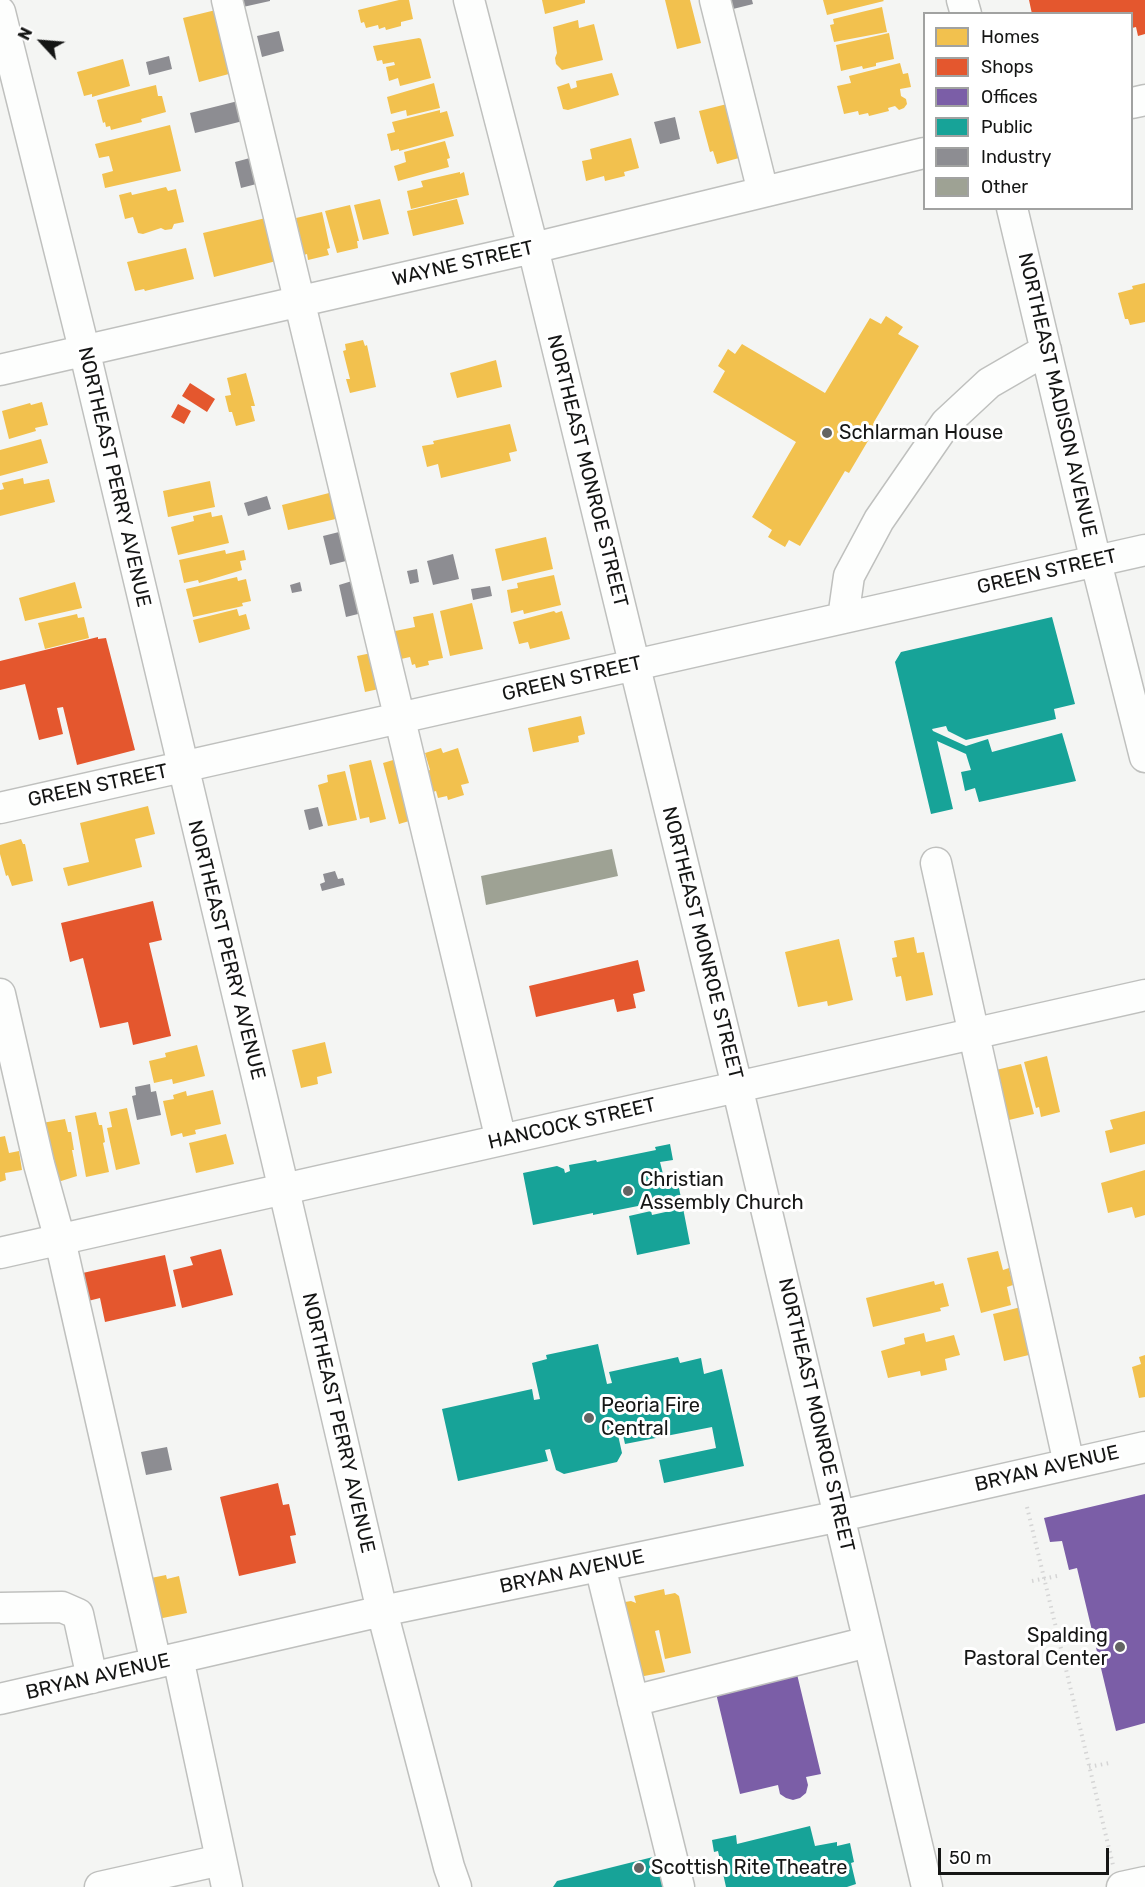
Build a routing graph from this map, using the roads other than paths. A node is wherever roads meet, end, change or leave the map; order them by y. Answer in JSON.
{"nodes":[{"id":1,"x":227,"y":0,"type":"edge"},
{"id":2,"x":470,"y":0,"type":"edge"},
{"id":3,"x":715,"y":0,"type":"edge"},
{"id":4,"x":0,"y":12,"type":"edge"},
{"id":5,"x":923,"y":153,"type":"edge"},
{"id":6,"x":763,"y":192,"type":"junction"},
{"id":7,"x":1012,"y":210,"type":"edge"},
{"id":8,"x":533,"y":248,"type":"junction"},
{"id":9,"x":299,"y":301,"type":"junction"},
{"id":10,"x":84,"y":350,"type":"junction"},
{"id":11,"x":1046,"y":350,"type":"junction"},
{"id":12,"x":0,"y":370,"type":"edge"},
{"id":13,"x":1145,"y":550,"type":"edge"},
{"id":14,"x":1096,"y":562,"type":"junction"},
{"id":15,"x":843,"y":618,"type":"junction"},
{"id":16,"x":634,"y":665,"type":"junction"},
{"id":17,"x":399,"y":718,"type":"junction"},
{"id":18,"x":1145,"y":757,"type":"edge"},
{"id":19,"x":182,"y":768,"type":"junction"},
{"id":20,"x":0,"y":808,"type":"edge"},
{"id":21,"x":936,"y":863,"type":"dead end"},
{"id":22,"x":0,"y":994,"type":"edge"},
{"id":23,"x":1145,"y":995,"type":"edge"},
{"id":24,"x":974,"y":1033,"type":"junction"},
{"id":25,"x":737,"y":1086,"type":"junction"},
{"id":26,"x":501,"y":1140,"type":"junction"},
{"id":27,"x":284,"y":1190,"type":"junction"},
{"id":28,"x":60,"y":1240,"type":"junction"},
{"id":29,"x":0,"y":1253,"type":"edge"},
{"id":30,"x":1145,"y":1447,"type":"edge"},
{"id":31,"x":1069,"y":1464,"type":"junction"},
{"id":32,"x":840,"y":1516,"type":"junction"},
{"id":33,"x":600,"y":1566,"type":"junction"},
{"id":34,"x":0,"y":1608,"type":"edge"},
{"id":35,"x":382,"y":1611,"type":"junction"},
{"id":36,"x":868,"y":1642,"type":"junction"},
{"id":37,"x":167,"y":1661,"type":"junction"},
{"id":38,"x":92,"y":1678,"type":"junction"},
{"id":39,"x":0,"y":1699,"type":"edge"},
{"id":40,"x":633,"y":1701,"type":"junction"},
{"id":41,"x":224,"y":1873,"type":"edge"},
{"id":42,"x":1118,"y":1878,"type":"edge"},
{"id":43,"x":1145,"y":1882,"type":"edge"},
{"id":44,"x":100,"y":1887,"type":"edge"},
{"id":45,"x":456,"y":1887,"type":"edge"},
{"id":46,"x":678,"y":1887,"type":"edge"},
{"id":47,"x":927,"y":1887,"type":"edge"}],
"edges":[{"from":1,"to":9,"type":"street"},
{"from":2,"to":8,"type":"street","name":"NORTHEAST MONROE STREET"},
{"from":3,"to":6,"type":"street"},
{"from":4,"to":10,"type":"street","name":"NORTHEAST PERRY AVENUE"},
{"from":5,"to":6,"type":"street","name":"WAYNE STREET"},
{"from":6,"to":8,"type":"street","name":"WAYNE STREET"},
{"from":7,"to":11,"type":"street","name":"NORTHEAST MADISON AVENUE"},
{"from":8,"to":9,"type":"street","name":"WAYNE STREET"},
{"from":8,"to":16,"type":"street","name":"NORTHEAST MONROE STREET"},
{"from":9,"to":10,"type":"street","name":"WAYNE STREET"},
{"from":9,"to":17,"type":"street"},
{"from":10,"to":12,"type":"street","name":"WAYNE STREET"},
{"from":10,"to":19,"type":"street","name":"NORTHEAST PERRY AVENUE"},
{"from":11,"to":14,"type":"street","name":"NORTHEAST MADISON AVENUE"},
{"from":11,"to":15,"type":"street"},
{"from":13,"to":14,"type":"street","name":"GREEN STREET"},
{"from":14,"to":15,"type":"street","name":"GREEN STREET"},
{"from":14,"to":18,"type":"street","name":"NORTHEAST MADISON AVENUE"},
{"from":15,"to":16,"type":"street","name":"GREEN STREET"},
{"from":16,"to":17,"type":"street","name":"GREEN STREET"},
{"from":16,"to":25,"type":"street","name":"NORTHEAST MONROE STREET"},
{"from":17,"to":19,"type":"street","name":"GREEN STREET"},
{"from":17,"to":26,"type":"street"},
{"from":19,"to":20,"type":"street","name":"GREEN STREET"},
{"from":19,"to":27,"type":"street","name":"NORTHEAST PERRY AVENUE"},
{"from":21,"to":24,"type":"street"},
{"from":22,"to":28,"type":"street"},
{"from":23,"to":24,"type":"street","name":"HANCOCK STREET"},
{"from":24,"to":25,"type":"street","name":"HANCOCK STREET"},
{"from":24,"to":31,"type":"street"},
{"from":25,"to":26,"type":"street","name":"HANCOCK STREET"},
{"from":25,"to":32,"type":"street","name":"NORTHEAST MONROE STREET"},
{"from":26,"to":27,"type":"street","name":"HANCOCK STREET"},
{"from":27,"to":28,"type":"street","name":"HANCOCK STREET"},
{"from":27,"to":35,"type":"street","name":"NORTHEAST PERRY AVENUE"},
{"from":28,"to":29,"type":"street","name":"HANCOCK STREET"},
{"from":28,"to":37,"type":"street"},
{"from":30,"to":31,"type":"street","name":"BRYAN AVENUE"},
{"from":31,"to":32,"type":"street","name":"BRYAN AVENUE"},
{"from":32,"to":33,"type":"street","name":"BRYAN AVENUE"},
{"from":32,"to":36,"type":"street","name":"NORTHEAST MONROE STREET"},
{"from":33,"to":35,"type":"street","name":"BRYAN AVENUE"},
{"from":33,"to":40,"type":"street"},
{"from":34,"to":38,"type":"street"},
{"from":35,"to":37,"type":"street","name":"BRYAN AVENUE"},
{"from":35,"to":45,"type":"street","name":"NORTHEAST PERRY AVENUE"},
{"from":36,"to":40,"type":"street"},
{"from":36,"to":47,"type":"street","name":"NORTHEAST MONROE STREET"},
{"from":37,"to":38,"type":"street","name":"BRYAN AVENUE"},
{"from":37,"to":41,"type":"street"},
{"from":38,"to":39,"type":"street","name":"BRYAN AVENUE"},
{"from":40,"to":46,"type":"street"},
{"from":41,"to":44,"type":"street"},
{"from":42,"to":43,"type":"street"}]}
